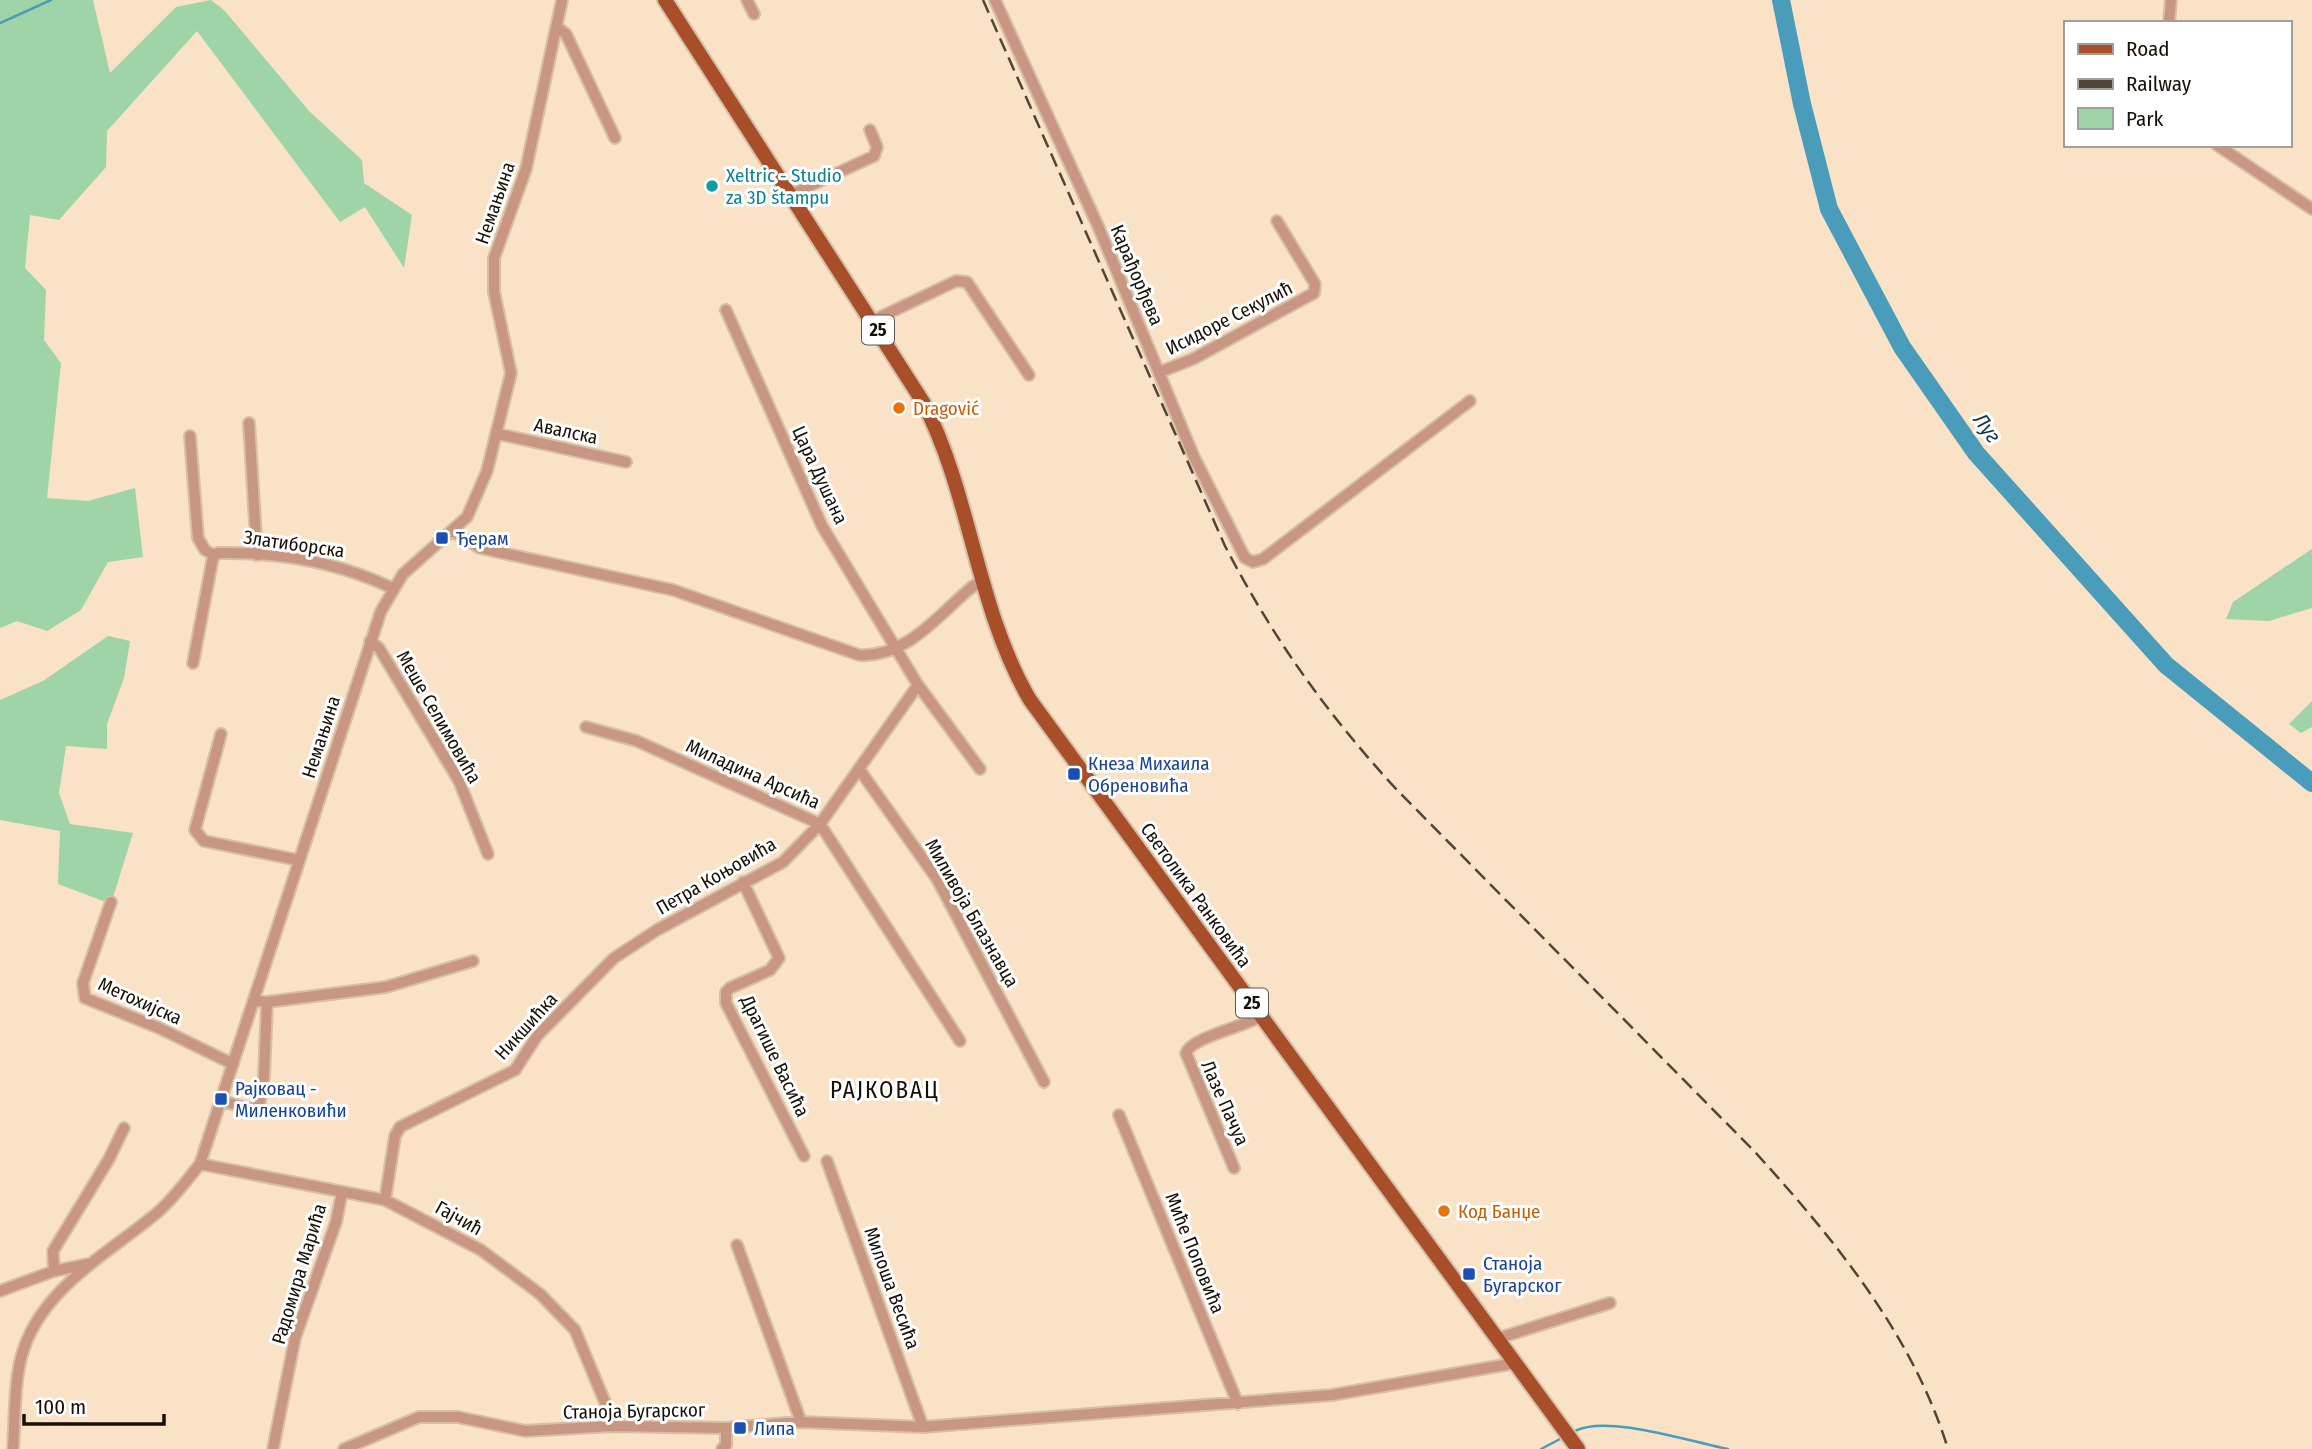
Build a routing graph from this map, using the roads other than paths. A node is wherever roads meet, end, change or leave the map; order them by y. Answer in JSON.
{"nodes":[{"id":1,"x":562,"y":0,"type":"edge"},
{"id":2,"x":664,"y":0,"type":"edge"},
{"id":3,"x":747,"y":0,"type":"edge"},
{"id":4,"x":995,"y":0,"type":"edge"},
{"id":5,"x":2171,"y":0,"type":"edge"},
{"id":6,"x":754,"y":14,"type":"dead end"},
{"id":7,"x":2169,"y":21,"type":"edge"},
{"id":8,"x":557,"y":27,"type":"junction"},
{"id":9,"x":870,"y":130,"type":"dead end"},
{"id":10,"x":615,"y":138,"type":"dead end"},
{"id":11,"x":2220,"y":147,"type":"edge"},
{"id":12,"x":788,"y":196,"type":"junction"},
{"id":13,"x":2312,"y":209,"type":"edge"},
{"id":14,"x":1277,"y":221,"type":"dead end"},
{"id":15,"x":726,"y":310,"type":"dead end"},
{"id":16,"x":872,"y":321,"type":"junction"},
{"id":17,"x":1160,"y":372,"type":"junction"},
{"id":18,"x":1029,"y":375,"type":"dead end"},
{"id":19,"x":1469,"y":401,"type":"dead end"},
{"id":20,"x":249,"y":423,"type":"dead end"},
{"id":21,"x":498,"y":434,"type":"junction"},
{"id":22,"x":190,"y":436,"type":"dead end"},
{"id":23,"x":626,"y":462,"type":"dead end"},
{"id":24,"x":454,"y":532,"type":"junction"},
{"id":25,"x":214,"y":555,"type":"junction"},
{"id":26,"x":257,"y":555,"type":"junction"},
{"id":27,"x":983,"y":581,"type":"junction"},
{"id":28,"x":392,"y":588,"type":"junction"},
{"id":29,"x":370,"y":641,"type":"junction"},
{"id":30,"x":896,"y":648,"type":"junction"},
{"id":31,"x":193,"y":663,"type":"dead end"},
{"id":32,"x":918,"y":685,"type":"junction"},
{"id":33,"x":586,"y":727,"type":"dead end"},
{"id":34,"x":221,"y":734,"type":"dead end"},
{"id":35,"x":859,"y":769,"type":"junction"},
{"id":36,"x":979,"y":769,"type":"dead end"},
{"id":37,"x":820,"y":824,"type":"junction"},
{"id":38,"x":488,"y":853,"type":"dead end"},
{"id":39,"x":298,"y":860,"type":"junction"},
{"id":40,"x":743,"y":882,"type":"junction"},
{"id":41,"x":111,"y":902,"type":"dead end"},
{"id":42,"x":657,"y":930,"type":"joint"},
{"id":43,"x":473,"y":961,"type":"dead end"},
{"id":44,"x":253,"y":1001,"type":"junction"},
{"id":45,"x":267,"y":1002,"type":"junction"},
{"id":46,"x":1261,"y":1016,"type":"junction"},
{"id":47,"x":960,"y":1041,"type":"dead end"},
{"id":48,"x":233,"y":1064,"type":"junction"},
{"id":49,"x":1044,"y":1082,"type":"dead end"},
{"id":50,"x":222,"y":1101,"type":"junction"},
{"id":51,"x":1119,"y":1115,"type":"dead end"},
{"id":52,"x":124,"y":1128,"type":"dead end"},
{"id":53,"x":804,"y":1156,"type":"dead end"},
{"id":54,"x":827,"y":1161,"type":"dead end"},
{"id":55,"x":200,"y":1164,"type":"junction"},
{"id":56,"x":1234,"y":1168,"type":"dead end"},
{"id":57,"x":342,"y":1192,"type":"junction"},
{"id":58,"x":386,"y":1200,"type":"junction"},
{"id":59,"x":737,"y":1245,"type":"dead end"},
{"id":60,"x":88,"y":1264,"type":"junction"},
{"id":61,"x":54,"y":1271,"type":"junction"},
{"id":62,"x":0,"y":1290,"type":"edge"},
{"id":63,"x":1610,"y":1303,"type":"dead end"},
{"id":64,"x":1499,"y":1338,"type":"junction"},
{"id":65,"x":1516,"y":1363,"type":"junction"},
{"id":66,"x":1238,"y":1404,"type":"junction"},
{"id":67,"x":801,"y":1422,"type":"junction"},
{"id":68,"x":612,"y":1426,"type":"junction"},
{"id":69,"x":923,"y":1427,"type":"junction"},
{"id":70,"x":726,"y":1428,"type":"junction"},
{"id":71,"x":726,"y":1447,"type":"edge"},
{"id":72,"x":13,"y":1449,"type":"edge"},
{"id":73,"x":273,"y":1449,"type":"edge"},
{"id":74,"x":344,"y":1449,"type":"edge"},
{"id":75,"x":1578,"y":1449,"type":"edge"}],
"edges":[{"from":1,"to":8,"type":"street","name":"Немањина"},
{"from":2,"to":12,"type":"main road","name":"Светолика Ранковића","number":"25"},
{"from":3,"to":6,"type":"street"},
{"from":4,"to":17,"type":"street","name":"Карађорђева"},
{"from":5,"to":7,"type":"street"},
{"from":8,"to":10,"type":"street"},
{"from":8,"to":21,"type":"street","name":"Немањина"},
{"from":9,"to":12,"type":"street"},
{"from":11,"to":13,"type":"street"},
{"from":12,"to":16,"type":"main road","name":"Светолика Ранковића","number":"25"},
{"from":14,"to":17,"type":"street","name":"Исидоре Секулић"},
{"from":15,"to":30,"type":"street","name":"Цара Душана"},
{"from":16,"to":18,"type":"street"},
{"from":16,"to":27,"type":"main road","name":"Светолика Ранковића","number":"25"},
{"from":17,"to":19,"type":"street","name":"Карађорђева"},
{"from":20,"to":26,"type":"street"},
{"from":21,"to":23,"type":"street","name":"Авалска"},
{"from":21,"to":24,"type":"street","name":"Немањина"},
{"from":22,"to":25,"type":"street"},
{"from":24,"to":28,"type":"street","name":"Немањина"},
{"from":24,"to":30,"type":"street"},
{"from":25,"to":26,"type":"street","name":"Златиборска"},
{"from":25,"to":31,"type":"street","name":"Златиборска"},
{"from":26,"to":28,"type":"street","name":"Златиборска"},
{"from":27,"to":30,"type":"street"},
{"from":27,"to":46,"type":"main road","name":"Светолика Ранковића","number":"25"},
{"from":28,"to":29,"type":"street","name":"Немањина"},
{"from":29,"to":38,"type":"street","name":"Меше Селимовића"},
{"from":29,"to":39,"type":"street","name":"Немањина"},
{"from":30,"to":32,"type":"street","name":"Цара Душана"},
{"from":32,"to":35,"type":"street","name":"Петра Коњовића"},
{"from":32,"to":36,"type":"street","name":"Цара Душана"},
{"from":33,"to":37,"type":"street","name":"Миладина Арсића"},
{"from":34,"to":39,"type":"street"},
{"from":35,"to":37,"type":"street","name":"Петра Коњовића"},
{"from":35,"to":49,"type":"street","name":"Миливоја Блазнавца"},
{"from":37,"to":40,"type":"street","name":"Петра Коњовића"},
{"from":37,"to":47,"type":"street","name":"Миладина Арсића"},
{"from":39,"to":44,"type":"street","name":"Немањина"},
{"from":40,"to":42,"type":"street","name":"Петра Коњовића"},
{"from":40,"to":53,"type":"street","name":"Драгише Васића"},
{"from":41,"to":48,"type":"street","name":"Метохијска"},
{"from":42,"to":58,"type":"street","name":"Никшићка"},
{"from":43,"to":45,"type":"street"},
{"from":44,"to":45,"type":"street"},
{"from":44,"to":48,"type":"street","name":"Немањина"},
{"from":45,"to":50,"type":"street"},
{"from":46,"to":56,"type":"street","name":"Лазе Пачуа"},
{"from":46,"to":64,"type":"main road","name":"Светолика Ранковића","number":"25"},
{"from":48,"to":50,"type":"street","name":"Немањина"},
{"from":50,"to":55,"type":"street","name":"Немањина"},
{"from":51,"to":66,"type":"street","name":"Миће Поповића"},
{"from":52,"to":61,"type":"street"},
{"from":54,"to":69,"type":"street","name":"Милоша Весића"},
{"from":55,"to":57,"type":"street","name":"Гајчић"},
{"from":55,"to":60,"type":"street","name":"Немањина"},
{"from":57,"to":58,"type":"street","name":"Гајчић"},
{"from":57,"to":73,"type":"street","name":"Радомира Марића"},
{"from":58,"to":68,"type":"street","name":"Гајчић"},
{"from":59,"to":67,"type":"street"},
{"from":60,"to":61,"type":"street"},
{"from":60,"to":72,"type":"street","name":"Немањина"},
{"from":61,"to":62,"type":"street"},
{"from":63,"to":64,"type":"street"},
{"from":64,"to":65,"type":"main road","name":"Светолика Ранковића","number":"25"},
{"from":65,"to":66,"type":"street","name":"Станоја Бугарског"},
{"from":65,"to":75,"type":"main road","name":"Светолика Ранковића","number":"25"},
{"from":66,"to":69,"type":"street","name":"Станоја Бугарског"},
{"from":67,"to":69,"type":"street","name":"Станоја Бугарског"},
{"from":67,"to":70,"type":"street","name":"Станоја Бугарског"},
{"from":68,"to":70,"type":"street","name":"Станоја Бугарског"},
{"from":68,"to":74,"type":"street","name":"Станоја Бугарског"},
{"from":70,"to":71,"type":"street"}]}
